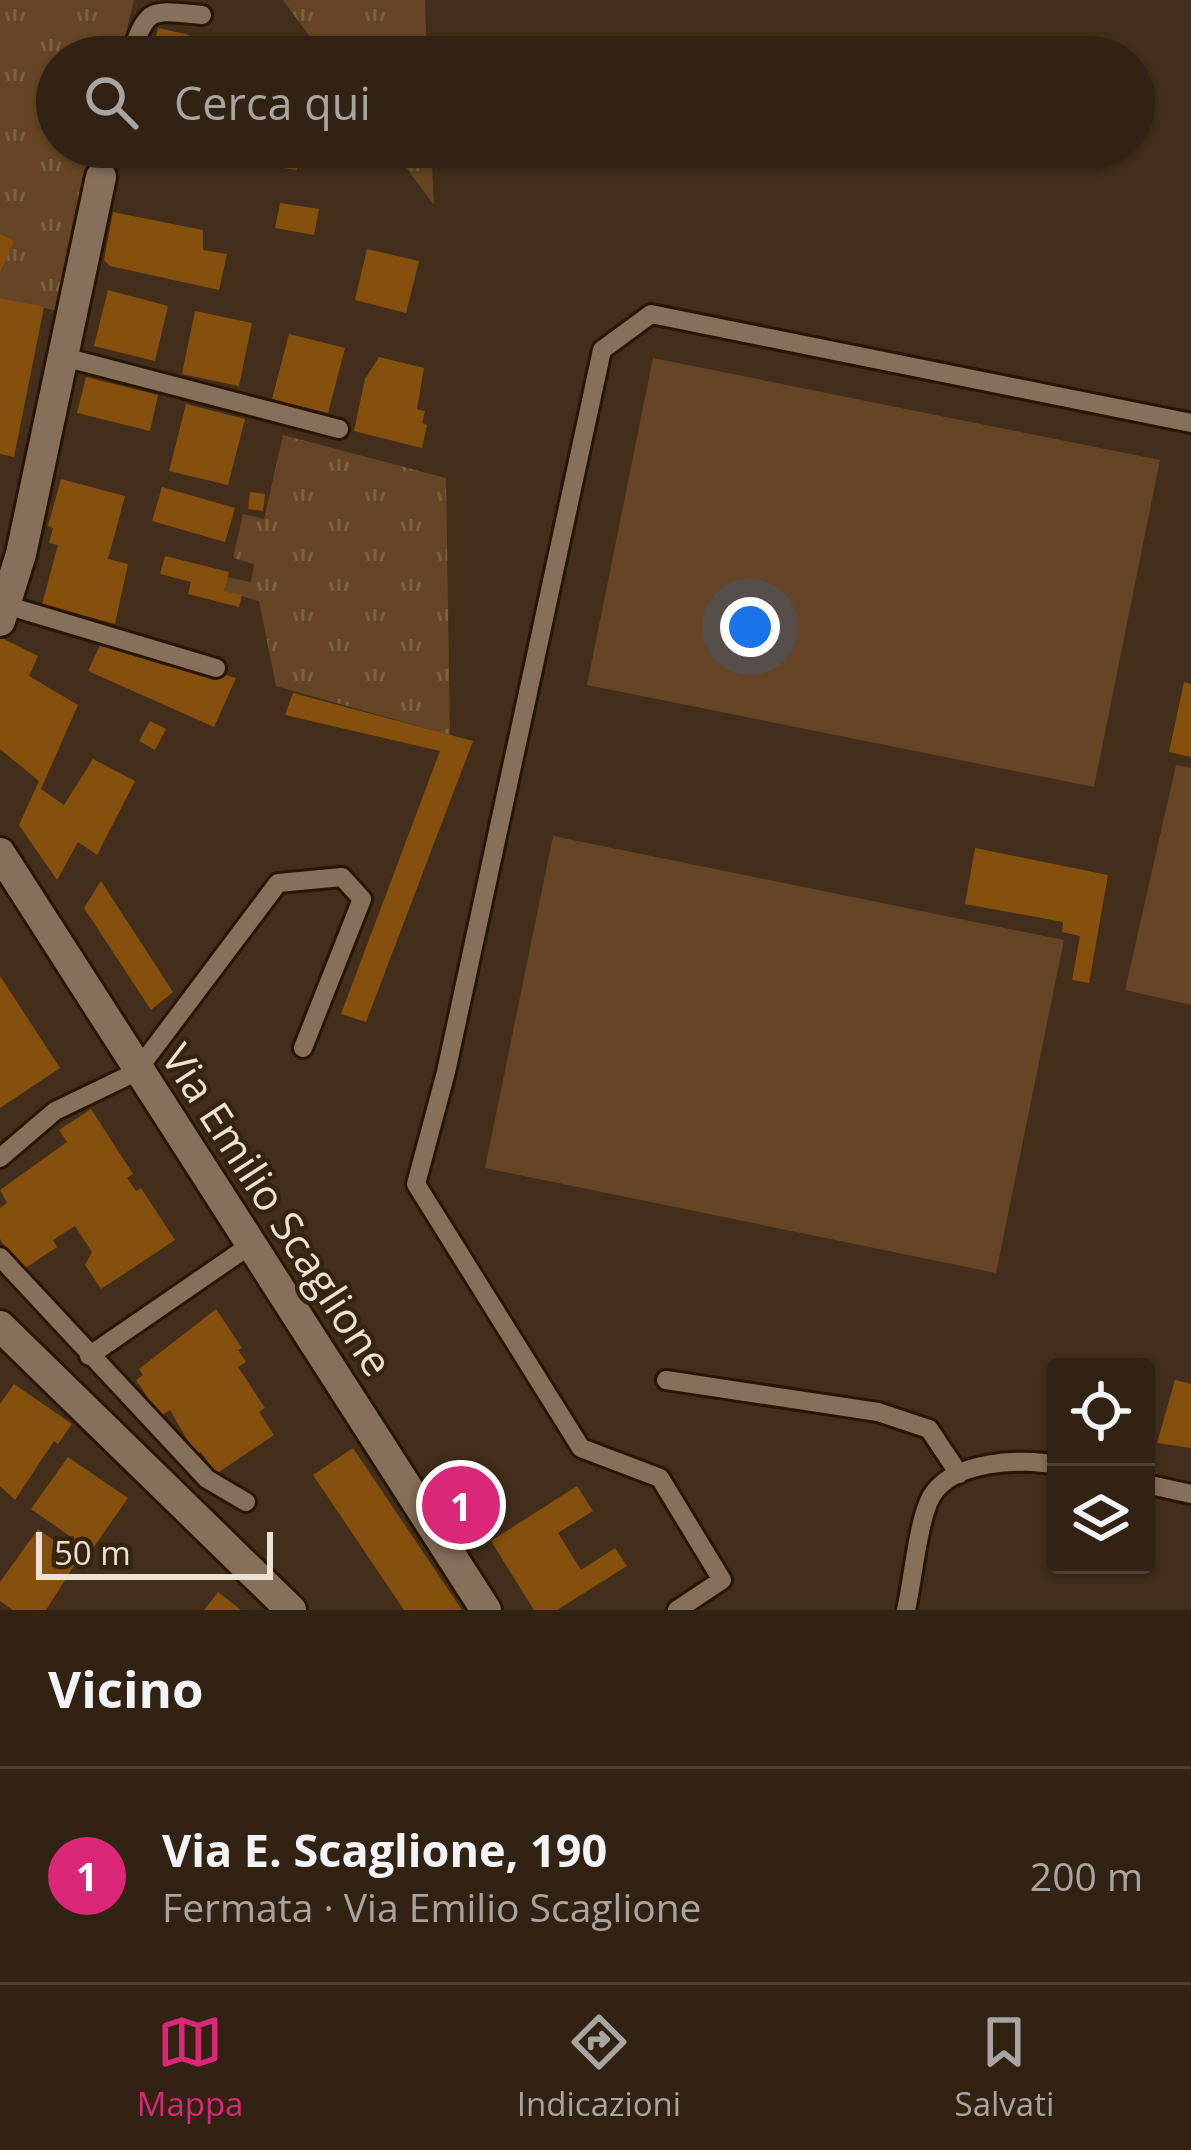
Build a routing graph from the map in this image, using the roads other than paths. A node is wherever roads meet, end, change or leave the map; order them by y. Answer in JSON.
{"nodes":[{"id":1,"x":202,"y":15,"type":"dead end"},
{"id":2,"x":138,"y":36,"type":"edge"},
{"id":3,"x":102,"y":168,"type":"edge"},
{"id":4,"x":60,"y":356,"type":"junction"},
{"id":5,"x":1191,"y":423,"type":"edge"},
{"id":6,"x":339,"y":429,"type":"dead end"},
{"id":7,"x":4,"y":613,"type":"edge"},
{"id":8,"x":216,"y":668,"type":"dead end"},
{"id":9,"x":0,"y":854,"type":"edge"},
{"id":10,"x":303,"y":1048,"type":"dead end"},
{"id":11,"x":136,"y":1072,"type":"junction"},
{"id":12,"x":0,"y":1158,"type":"edge"},
{"id":13,"x":249,"y":1246,"type":"junction"},
{"id":14,"x":0,"y":1257,"type":"edge"},
{"id":15,"x":0,"y":1326,"type":"edge"},
{"id":16,"x":89,"y":1355,"type":"junction"},
{"id":17,"x":666,"y":1380,"type":"dead end"},
{"id":18,"x":1047,"y":1463,"type":"edge"},
{"id":19,"x":959,"y":1474,"type":"junction"},
{"id":20,"x":1155,"y":1486,"type":"edge"},
{"id":21,"x":1191,"y":1494,"type":"edge"},
{"id":22,"x":247,"y":1502,"type":"dead end"},
{"id":23,"x":291,"y":1610,"type":"edge"},
{"id":24,"x":486,"y":1610,"type":"edge"},
{"id":25,"x":677,"y":1610,"type":"edge"},
{"id":26,"x":906,"y":1610,"type":"edge"}],
"edges":[{"from":1,"to":2,"type":"lane"},
{"from":3,"to":4,"type":"main road"},
{"from":4,"to":6,"type":"lane"},
{"from":4,"to":7,"type":"main road"},
{"from":5,"to":25,"type":"lane"},
{"from":7,"to":8,"type":"lane"},
{"from":9,"to":11,"type":"main road","name":"Via Emilio Scaglione"},
{"from":10,"to":11,"type":"lane"},
{"from":11,"to":12,"type":"lane"},
{"from":11,"to":13,"type":"main road","name":"Via Emilio Scaglione"},
{"from":13,"to":16,"type":"lane"},
{"from":13,"to":24,"type":"main road","name":"Via Emilio Scaglione"},
{"from":14,"to":16,"type":"lane"},
{"from":15,"to":23,"type":"main road"},
{"from":16,"to":22,"type":"lane"},
{"from":17,"to":19,"type":"lane"},
{"from":18,"to":19,"type":"lane"},
{"from":19,"to":26,"type":"lane"},
{"from":20,"to":21,"type":"lane"}]}
